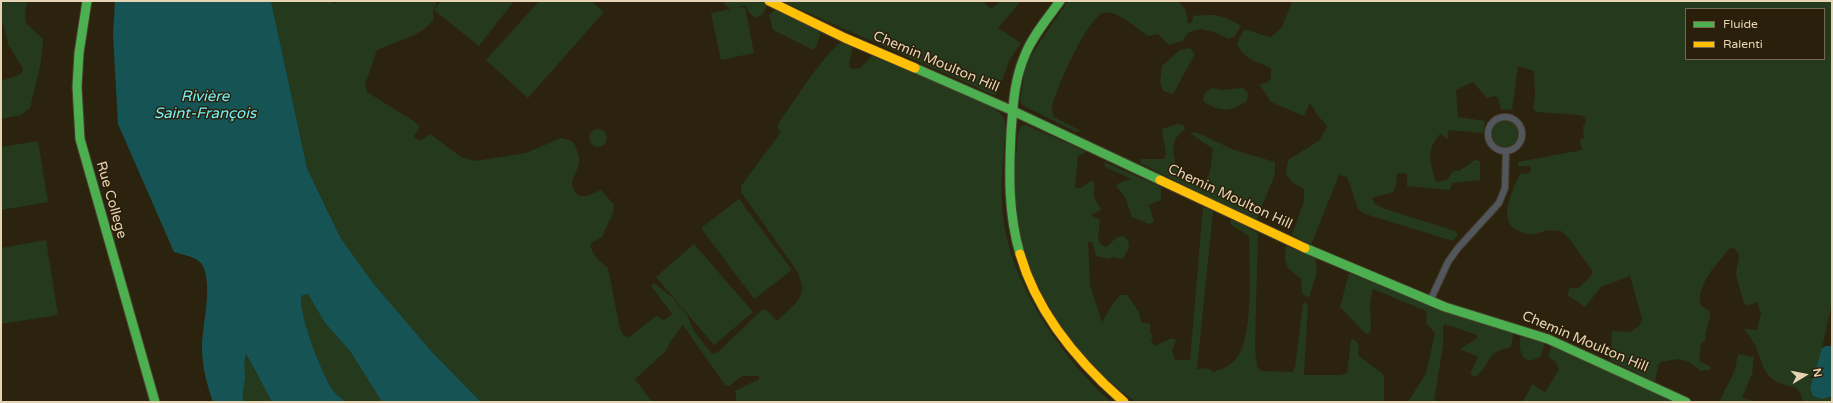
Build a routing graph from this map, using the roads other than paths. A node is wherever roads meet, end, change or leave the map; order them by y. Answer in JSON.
{"nodes":[{"id":1,"x":87,"y":1,"type":"edge"},
{"id":2,"x":769,"y":1,"type":"edge"},
{"id":3,"x":1060,"y":1,"type":"edge"},
{"id":4,"x":1012,"y":110,"type":"junction"},
{"id":5,"x":1506,"y":151,"type":"junction"},
{"id":6,"x":1430,"y":301,"type":"junction"},
{"id":7,"x":155,"y":402,"type":"edge"},
{"id":8,"x":1124,"y":402,"type":"edge"},
{"id":9,"x":1686,"y":402,"type":"edge"}],
"edges":[{"from":1,"to":7,"type":"street","name":"Rue College"},
{"from":2,"to":4,"type":"street","name":"Chemin Moulton Hill"},
{"from":3,"to":4,"type":"street"},
{"from":4,"to":6,"type":"street","name":"Chemin Moulton Hill"},
{"from":4,"to":8,"type":"street"},
{"from":5,"to":5,"type":"street"},
{"from":5,"to":6,"type":"street"},
{"from":6,"to":9,"type":"street","name":"Chemin Moulton Hill"}]}
